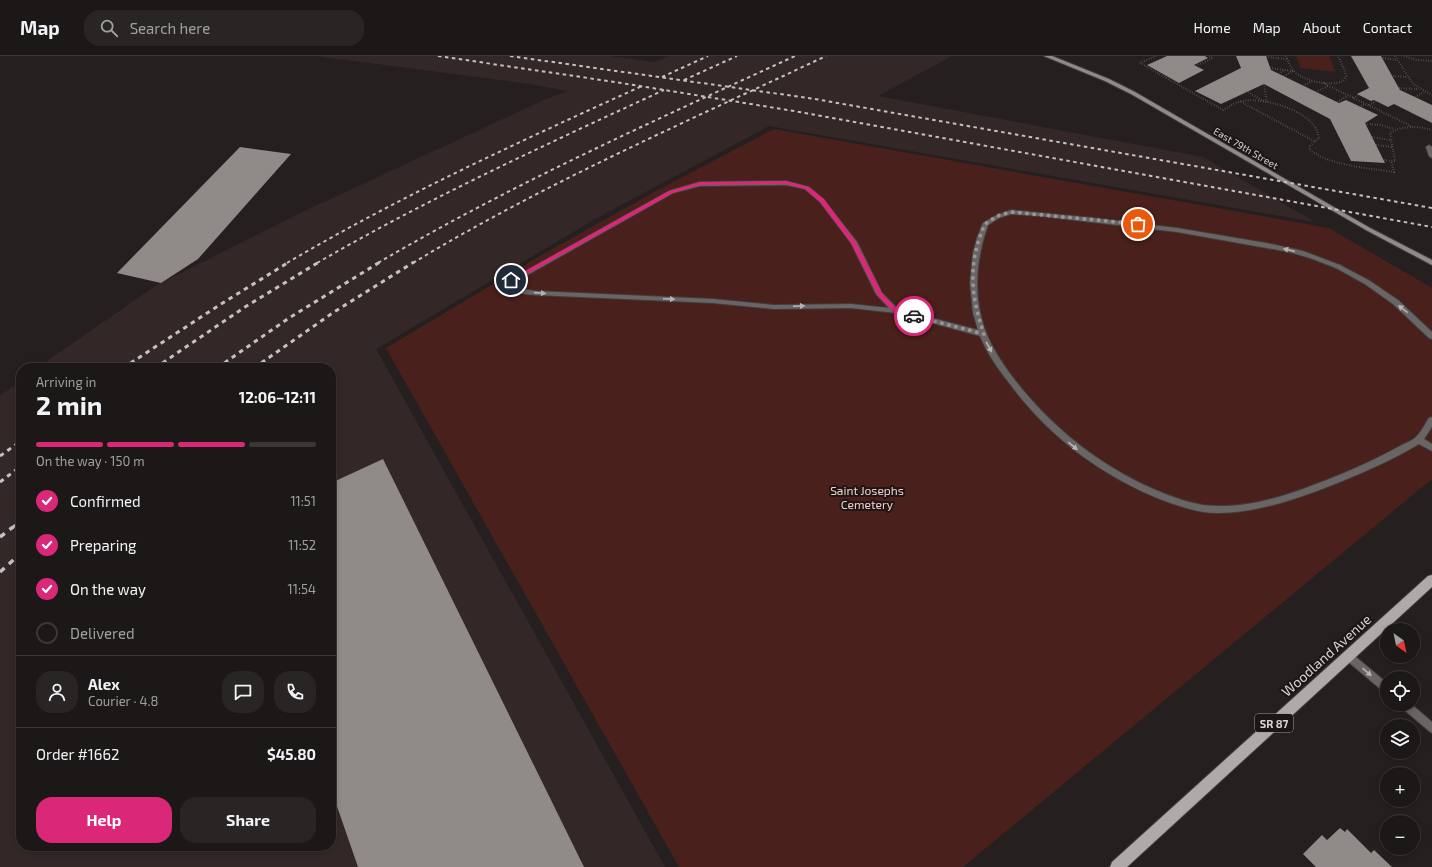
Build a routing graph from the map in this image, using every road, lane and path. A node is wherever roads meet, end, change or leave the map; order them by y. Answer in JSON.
{"nodes":[{"id":1,"x":1047,"y":56,"type":"edge"},
{"id":2,"x":1156,"y":56,"type":"edge"},
{"id":3,"x":1208,"y":56,"type":"edge"},
{"id":4,"x":1286,"y":56,"type":"edge"},
{"id":5,"x":1338,"y":56,"type":"edge"},
{"id":6,"x":1395,"y":56,"type":"edge"},
{"id":7,"x":1404,"y":56,"type":"edge"},
{"id":8,"x":1266,"y":57,"type":"edge"},
{"id":9,"x":1383,"y":58,"type":"dead end"},
{"id":10,"x":1288,"y":59,"type":"junction"},
{"id":11,"x":1397,"y":60,"type":"junction"},
{"id":12,"x":1432,"y":61,"type":"edge"},
{"id":13,"x":1196,"y":66,"type":"dead end"},
{"id":14,"x":1270,"y":68,"type":"dead end"},
{"id":15,"x":1285,"y":70,"type":"junction"},
{"id":16,"x":1293,"y":71,"type":"junction"},
{"id":17,"x":1278,"y":74,"type":"dead end"},
{"id":18,"x":1284,"y":76,"type":"dead end"},
{"id":19,"x":1393,"y":76,"type":"dead end"},
{"id":20,"x":1406,"y":77,"type":"junction"},
{"id":21,"x":1313,"y":81,"type":"junction"},
{"id":22,"x":1323,"y":83,"type":"junction"},
{"id":23,"x":1264,"y":84,"type":"dead end"},
{"id":24,"x":1328,"y":85,"type":"junction"},
{"id":25,"x":1303,"y":86,"type":"dead end"},
{"id":26,"x":1399,"y":88,"type":"dead end"},
{"id":27,"x":1420,"y":90,"type":"junction"},
{"id":28,"x":1246,"y":91,"type":"dead end"},
{"id":29,"x":1316,"y":92,"type":"dead end"},
{"id":30,"x":1424,"y":92,"type":"junction"},
{"id":31,"x":1348,"y":95,"type":"junction"},
{"id":32,"x":1358,"y":95,"type":"dead end"},
{"id":33,"x":1432,"y":95,"type":"edge"},
{"id":34,"x":1414,"y":97,"type":"dead end"},
{"id":35,"x":1353,"y":98,"type":"junction"},
{"id":36,"x":1376,"y":101,"type":"dead end"},
{"id":37,"x":1241,"y":102,"type":"junction"},
{"id":38,"x":1336,"y":102,"type":"dead end"},
{"id":39,"x":1267,"y":103,"type":"junction"},
{"id":40,"x":1365,"y":104,"type":"junction"},
{"id":41,"x":1369,"y":105,"type":"junction"},
{"id":42,"x":1359,"y":107,"type":"dead end"},
{"id":43,"x":1380,"y":111,"type":"junction"},
{"id":44,"x":1375,"y":113,"type":"dead end"},
{"id":45,"x":1365,"y":124,"type":"dead end"},
{"id":46,"x":1412,"y":126,"type":"junction"},
{"id":47,"x":1394,"y":130,"type":"junction"},
{"id":48,"x":1432,"y":130,"type":"edge"},
{"id":49,"x":1372,"y":137,"type":"dead end"},
{"id":50,"x":1390,"y":140,"type":"junction"},
{"id":51,"x":1316,"y":142,"type":"junction"},
{"id":52,"x":1376,"y":145,"type":"dead end"},
{"id":53,"x":1392,"y":147,"type":"junction"},
{"id":54,"x":1429,"y":147,"type":"dead end"},
{"id":55,"x":1432,"y":156,"type":"edge"},
{"id":56,"x":1384,"y":160,"type":"dead end"},
{"id":57,"x":1391,"y":161,"type":"junction"},
{"id":58,"x":1432,"y":263,"type":"edge"},
{"id":59,"x":896,"y":311,"type":"junction"},
{"id":60,"x":984,"y":334,"type":"junction"},
{"id":61,"x":1432,"y":336,"type":"edge"},
{"id":62,"x":1432,"y":420,"type":"edge"},
{"id":63,"x":1418,"y":440,"type":"junction"},
{"id":64,"x":1432,"y":448,"type":"edge"},
{"id":65,"x":1432,"y":580,"type":"edge"},
{"id":66,"x":1348,"y":656,"type":"junction"},
{"id":67,"x":1380,"y":683,"type":"edge"},
{"id":68,"x":1412,"y":711,"type":"edge"},
{"id":69,"x":1432,"y":728,"type":"edge"},
{"id":70,"x":1117,"y":867,"type":"edge"}],
"edges":[{"from":1,"to":58,"type":"main road","name":"East 79th Street"},
{"from":2,"to":37,"type":"path"},
{"from":3,"to":13,"type":"path"},
{"from":4,"to":10,"type":"path"},
{"from":5,"to":22,"type":"path"},
{"from":6,"to":11,"type":"path"},
{"from":7,"to":12,"type":"path"},
{"from":8,"to":10,"type":"path"},
{"from":9,"to":11,"type":"path"},
{"from":10,"to":16,"type":"path"},
{"from":11,"to":20,"type":"path"},
{"from":14,"to":15,"type":"path"},
{"from":15,"to":16,"type":"path"},
{"from":15,"to":17,"type":"path"},
{"from":16,"to":18,"type":"path"},
{"from":16,"to":21,"type":"path"},
{"from":19,"to":20,"type":"path"},
{"from":20,"to":27,"type":"path"},
{"from":21,"to":22,"type":"path"},
{"from":21,"to":25,"type":"path"},
{"from":22,"to":24,"type":"path"},
{"from":23,"to":39,"type":"path"},
{"from":24,"to":29,"type":"path"},
{"from":24,"to":31,"type":"path"},
{"from":26,"to":27,"type":"path"},
{"from":27,"to":30,"type":"path"},
{"from":28,"to":39,"type":"path"},
{"from":30,"to":33,"type":"path"},
{"from":30,"to":34,"type":"path"},
{"from":31,"to":35,"type":"path"},
{"from":31,"to":38,"type":"path"},
{"from":32,"to":35,"type":"path"},
{"from":35,"to":40,"type":"path"},
{"from":36,"to":41,"type":"path"},
{"from":37,"to":39,"type":"path"},
{"from":37,"to":51,"type":"path"},
{"from":39,"to":51,"type":"path"},
{"from":40,"to":41,"type":"path"},
{"from":40,"to":42,"type":"path"},
{"from":41,"to":43,"type":"path"},
{"from":43,"to":44,"type":"path"},
{"from":43,"to":46,"type":"path"},
{"from":45,"to":47,"type":"path"},
{"from":46,"to":47,"type":"path"},
{"from":46,"to":48,"type":"path"},
{"from":47,"to":50,"type":"path"},
{"from":49,"to":50,"type":"path"},
{"from":50,"to":53,"type":"path"},
{"from":51,"to":57,"type":"path"},
{"from":52,"to":53,"type":"path"},
{"from":53,"to":57,"type":"path"},
{"from":54,"to":55,"type":"street"},
{"from":56,"to":57,"type":"path"},
{"from":59,"to":59,"type":"street","one_way":true},
{"from":59,"to":60,"type":"street"},
{"from":61,"to":60,"type":"street","one_way":true},
{"from":60,"to":63,"type":"street","one_way":true},
{"from":62,"to":63,"type":"street"},
{"from":63,"to":64,"type":"street"},
{"from":65,"to":66,"type":"main road","name":"Woodland Avenue","number":"SR 87"},
{"from":66,"to":67,"type":"street","one_way":true},
{"from":66,"to":70,"type":"main road","name":"Woodland Avenue","number":"SR 87"},
{"from":68,"to":69,"type":"street"}]}
